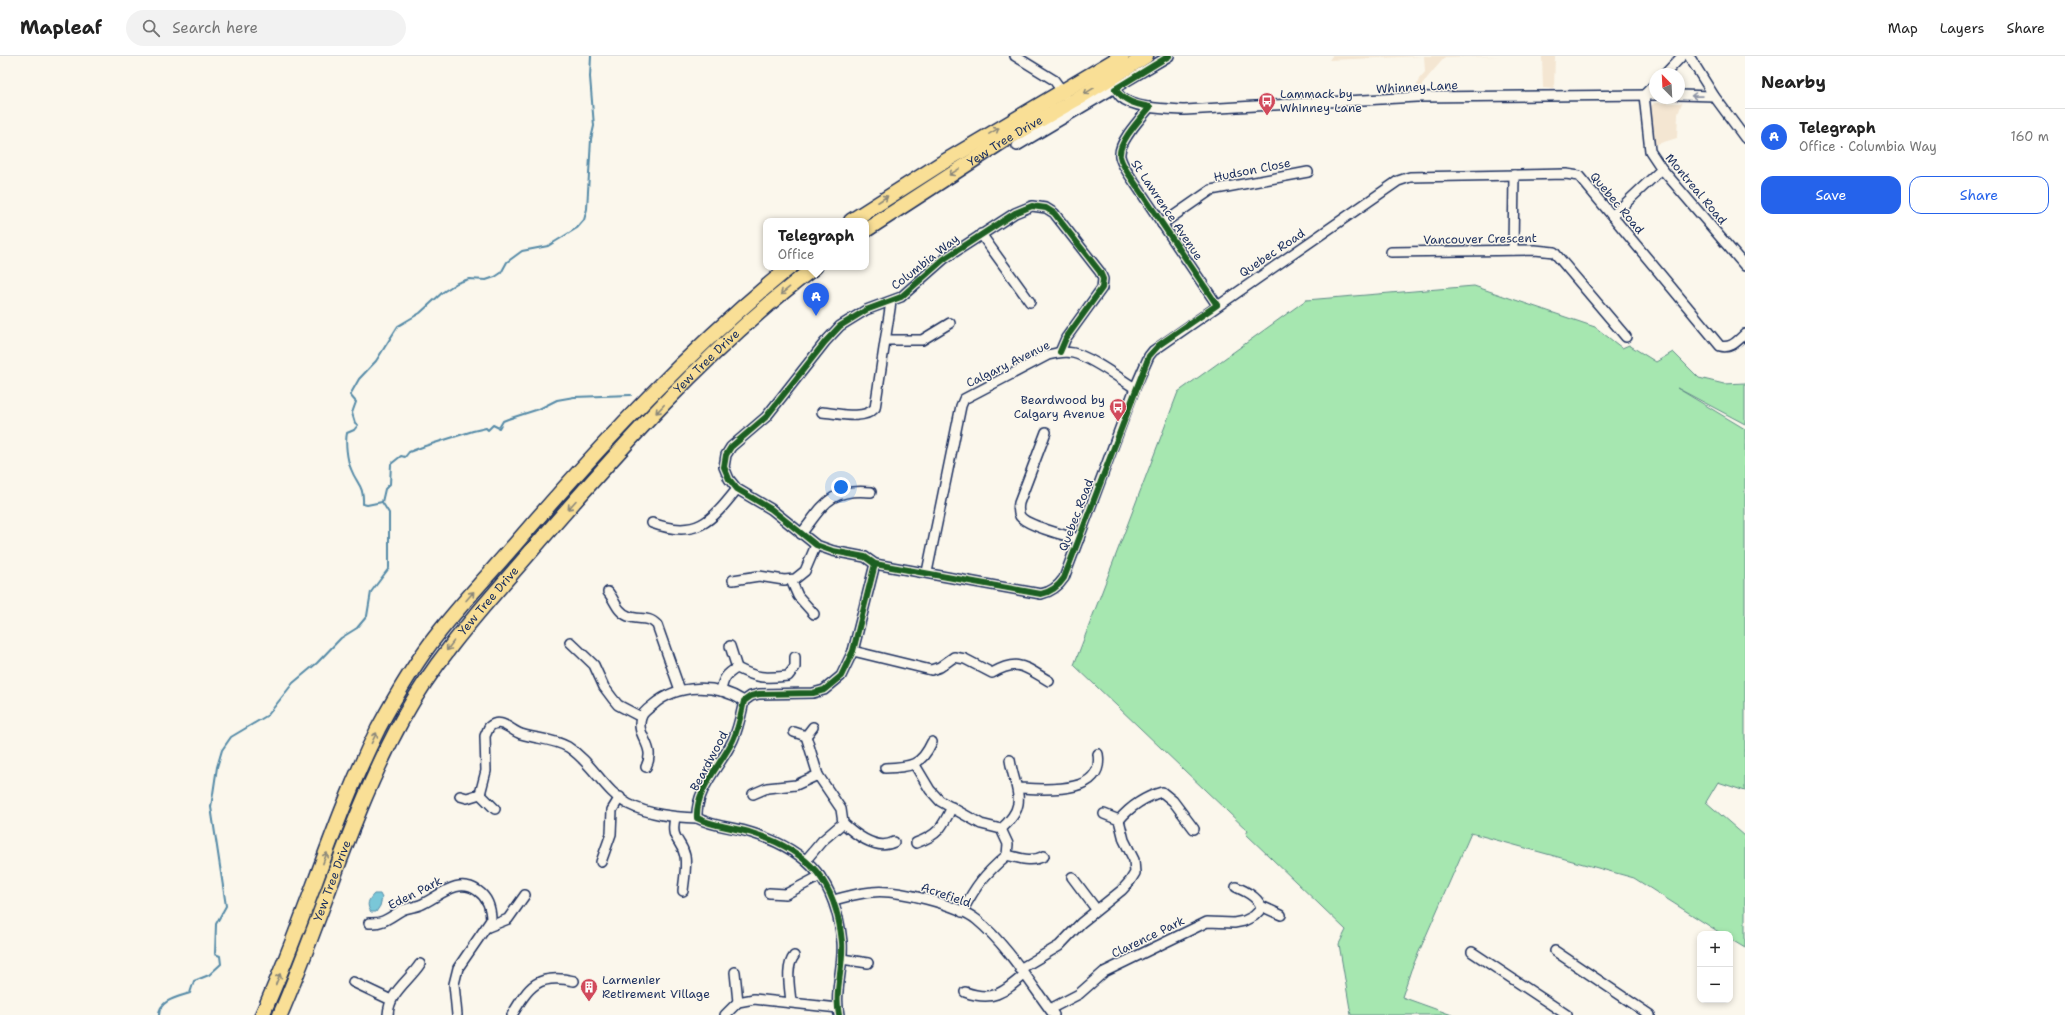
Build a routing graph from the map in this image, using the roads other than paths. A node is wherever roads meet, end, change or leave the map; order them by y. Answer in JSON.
{"nodes":[{"id":1,"x":1015,"y":56,"type":"edge"},
{"id":2,"x":1122,"y":56,"type":"edge"},
{"id":3,"x":1146,"y":56,"type":"edge"},
{"id":4,"x":1169,"y":56,"type":"edge"},
{"id":5,"x":1682,"y":56,"type":"edge"},
{"id":6,"x":1689,"y":56,"type":"edge"},
{"id":7,"x":1671,"y":68,"type":"edge"},
{"id":8,"x":1109,"y":78,"type":"junction"},
{"id":9,"x":1649,"y":90,"type":"edge"},
{"id":10,"x":1644,"y":95,"type":"junction"},
{"id":11,"x":1649,"y":95,"type":"edge"},
{"id":12,"x":1685,"y":95,"type":"edge"},
{"id":13,"x":1714,"y":96,"type":"junction"},
{"id":14,"x":1067,"y":97,"type":"junction"},
{"id":15,"x":1150,"y":107,"type":"junction"},
{"id":16,"x":1745,"y":138,"type":"edge"},
{"id":17,"x":1017,"y":146,"type":"dead end"},
{"id":18,"x":1662,"y":169,"type":"junction"},
{"id":19,"x":1308,"y":172,"type":"dead end"},
{"id":20,"x":1514,"y":175,"type":"junction"},
{"id":21,"x":1612,"y":216,"type":"junction"},
{"id":22,"x":856,"y":218,"type":"edge"},
{"id":23,"x":1162,"y":224,"type":"junction"},
{"id":24,"x":869,"y":228,"type":"edge"},
{"id":25,"x":981,"y":234,"type":"junction"},
{"id":26,"x":1513,"y":250,"type":"junction"},
{"id":27,"x":1391,"y":252,"type":"dead end"},
{"id":28,"x":1745,"y":266,"type":"edge"},
{"id":29,"x":786,"y":270,"type":"edge"},
{"id":30,"x":811,"y":270,"type":"edge"},
{"id":31,"x":891,"y":302,"type":"junction"},
{"id":32,"x":1030,"y":302,"type":"dead end"},
{"id":33,"x":1217,"y":305,"type":"junction"},
{"id":34,"x":950,"y":323,"type":"dead end"},
{"id":35,"x":1745,"y":334,"type":"edge"},
{"id":36,"x":1626,"y":337,"type":"dead end"},
{"id":37,"x":886,"y":340,"type":"junction"},
{"id":38,"x":1060,"y":352,"type":"junction"},
{"id":39,"x":694,"y":353,"type":"junction"},
{"id":40,"x":704,"y":364,"type":"junction"},
{"id":41,"x":1135,"y":388,"type":"junction"},
{"id":42,"x":822,"y":412,"type":"dead end"},
{"id":43,"x":1046,"y":432,"type":"dead end"},
{"id":44,"x":737,"y":489,"type":"junction"},
{"id":45,"x":871,"y":492,"type":"dead end"},
{"id":46,"x":652,"y":523,"type":"dead end"},
{"id":47,"x":801,"y":534,"type":"junction"},
{"id":48,"x":1079,"y":540,"type":"junction"},
{"id":49,"x":816,"y":545,"type":"junction"},
{"id":50,"x":875,"y":564,"type":"junction"},
{"id":51,"x":927,"y":572,"type":"junction"},
{"id":52,"x":732,"y":580,"type":"dead end"},
{"id":53,"x":791,"y":580,"type":"junction"},
{"id":54,"x":608,"y":592,"type":"dead end"},
{"id":55,"x":814,"y":614,"type":"dead end"},
{"id":56,"x":570,"y":642,"type":"dead end"},
{"id":57,"x":730,"y":646,"type":"dead end"},
{"id":58,"x":853,"y":651,"type":"junction"},
{"id":59,"x":422,"y":655,"type":"junction"},
{"id":60,"x":795,"y":657,"type":"dead end"},
{"id":61,"x":436,"y":665,"type":"junction"},
{"id":62,"x":737,"y":668,"type":"junction"},
{"id":63,"x":1050,"y":681,"type":"dead end"},
{"id":64,"x":680,"y":690,"type":"junction"},
{"id":65,"x":721,"y":691,"type":"junction"},
{"id":66,"x":744,"y":701,"type":"junction"},
{"id":67,"x":641,"y":717,"type":"junction"},
{"id":68,"x":813,"y":727,"type":"dead end"},
{"id":69,"x":794,"y":732,"type":"dead end"},
{"id":70,"x":806,"y":736,"type":"junction"},
{"id":71,"x":932,"y":742,"type":"dead end"},
{"id":72,"x":1098,"y":754,"type":"dead end"},
{"id":73,"x":1010,"y":760,"type":"dead end"},
{"id":74,"x":915,"y":765,"type":"junction"},
{"id":75,"x":646,"y":767,"type":"dead end"},
{"id":76,"x":885,"y":768,"type":"dead end"},
{"id":77,"x":818,"y":775,"type":"junction"},
{"id":78,"x":1018,"y":788,"type":"junction"},
{"id":79,"x":480,"y":794,"type":"junction"},
{"id":80,"x":753,"y":794,"type":"dead end"},
{"id":81,"x":460,"y":796,"type":"dead end"},
{"id":82,"x":620,"y":797,"type":"junction"},
{"id":83,"x":952,"y":807,"type":"junction"},
{"id":84,"x":495,"y":809,"type":"dead end"},
{"id":85,"x":1104,"y":814,"type":"dead end"},
{"id":86,"x":675,"y":818,"type":"junction"},
{"id":87,"x":697,"y":818,"type":"junction"},
{"id":88,"x":1120,"y":820,"type":"junction"},
{"id":89,"x":843,"y":823,"type":"junction"},
{"id":90,"x":1001,"y":829,"type":"junction"},
{"id":91,"x":1194,"y":829,"type":"dead end"},
{"id":92,"x":894,"y":842,"type":"dead end"},
{"id":93,"x":916,"y":843,"type":"dead end"},
{"id":94,"x":1007,"y":854,"type":"junction"},
{"id":95,"x":1044,"y":856,"type":"dead end"},
{"id":96,"x":806,"y":860,"type":"junction"},
{"id":97,"x":600,"y":862,"type":"dead end"},
{"id":98,"x":820,"y":876,"type":"junction"},
{"id":99,"x":1072,"y":877,"type":"dead end"},
{"id":100,"x":1236,"y":887,"type":"dead end"},
{"id":101,"x":683,"y":891,"type":"dead end"},
{"id":102,"x":769,"y":893,"type":"dead end"},
{"id":103,"x":525,"y":895,"type":"dead end"},
{"id":104,"x":833,"y":900,"type":"junction"},
{"id":105,"x":1261,"y":906,"type":"junction"},
{"id":106,"x":1096,"y":909,"type":"junction"},
{"id":107,"x":962,"y":912,"type":"junction"},
{"id":108,"x":1281,"y":915,"type":"dead end"},
{"id":109,"x":369,"y":923,"type":"dead end"},
{"id":110,"x":488,"y":927,"type":"junction"},
{"id":111,"x":1555,"y":951,"type":"dead end"},
{"id":112,"x":1472,"y":952,"type":"dead end"},
{"id":113,"x":794,"y":956,"type":"dead end"},
{"id":114,"x":842,"y":959,"type":"junction"},
{"id":115,"x":868,"y":963,"type":"dead end"},
{"id":116,"x":420,"y":964,"type":"dead end"},
{"id":117,"x":735,"y":972,"type":"dead end"},
{"id":118,"x":1022,"y":972,"type":"junction"},
{"id":119,"x":574,"y":981,"type":"dead end"},
{"id":120,"x":353,"y":982,"type":"dead end"},
{"id":121,"x":964,"y":992,"type":"dead end"},
{"id":122,"x":391,"y":1000,"type":"junction"},
{"id":123,"x":738,"y":1002,"type":"junction"},
{"id":124,"x":791,"y":1002,"type":"junction"},
{"id":125,"x":838,"y":1012,"type":"edge"},
{"id":126,"x":1052,"y":1012,"type":"edge"},
{"id":127,"x":262,"y":1015,"type":"edge"},
{"id":128,"x":280,"y":1015,"type":"edge"},
{"id":129,"x":388,"y":1015,"type":"edge"},
{"id":130,"x":457,"y":1015,"type":"edge"},
{"id":131,"x":512,"y":1015,"type":"edge"},
{"id":132,"x":725,"y":1015,"type":"edge"},
{"id":133,"x":1567,"y":1015,"type":"edge"},
{"id":134,"x":1650,"y":1015,"type":"edge"}],
"edges":[{"from":1,"to":14,"type":"street"},
{"from":2,"to":8,"type":"highway","name":"Yew Tree Drive"},
{"from":3,"to":8,"type":"highway","name":"Yew Tree Drive"},
{"from":4,"to":8,"type":"street"},
{"from":5,"to":7,"type":"street"},
{"from":6,"to":13,"type":"street"},
{"from":8,"to":14,"type":"highway","name":"Yew Tree Drive"},
{"from":8,"to":15,"type":"street","name":"Whinney Lane"},
{"from":8,"to":17,"type":"street"},
{"from":9,"to":10,"type":"street"},
{"from":10,"to":11,"type":"street","name":"Whinney Lane"},
{"from":10,"to":15,"type":"street","name":"Whinney Lane"},
{"from":10,"to":18,"type":"street","name":"Montreal Road"},
{"from":13,"to":12,"type":"street","one_way":true},
{"from":13,"to":16,"type":"street"},
{"from":22,"to":14,"type":"highway","name":"Yew Tree Drive","one_way":true},
{"from":14,"to":24,"type":"highway","name":"Yew Tree Drive","one_way":true},
{"from":15,"to":23,"type":"street","name":"St Lawrence Avenue"},
{"from":18,"to":21,"type":"street"},
{"from":18,"to":28,"type":"street","name":"Montreal Road"},
{"from":19,"to":23,"type":"street","name":"Hudson Close"},
{"from":20,"to":21,"type":"street","name":"Quebec Road"},
{"from":20,"to":26,"type":"street"},
{"from":20,"to":33,"type":"street","name":"Quebec Road"},
{"from":21,"to":35,"type":"street","name":"Quebec Road"},
{"from":23,"to":33,"type":"street","name":"St Lawrence Avenue"},
{"from":25,"to":31,"type":"street","name":"Columbia Way"},
{"from":25,"to":32,"type":"street"},
{"from":25,"to":38,"type":"street","name":"Columbia Way"},
{"from":26,"to":27,"type":"street","name":"Vancouver Crescent"},
{"from":26,"to":36,"type":"street","name":"Vancouver Crescent"},
{"from":29,"to":39,"type":"highway","name":"Yew Tree Drive"},
{"from":30,"to":40,"type":"highway","name":"Yew Tree Drive","one_way":true},
{"from":31,"to":37,"type":"street"},
{"from":31,"to":44,"type":"street","name":"Columbia Way"},
{"from":33,"to":41,"type":"street","name":"Quebec Road"},
{"from":34,"to":37,"type":"street"},
{"from":37,"to":42,"type":"street"},
{"from":38,"to":41,"type":"street","name":"Calgary Avenue"},
{"from":38,"to":51,"type":"street","name":"Calgary Avenue"},
{"from":39,"to":40,"type":"highway"},
{"from":59,"to":39,"type":"highway","name":"Yew Tree Drive","one_way":true},
{"from":40,"to":61,"type":"highway","name":"Yew Tree Drive","one_way":true},
{"from":41,"to":48,"type":"street","name":"Quebec Road"},
{"from":43,"to":48,"type":"street"},
{"from":44,"to":46,"type":"street"},
{"from":44,"to":47,"type":"street","name":"Columbia Way"},
{"from":45,"to":47,"type":"street"},
{"from":47,"to":49,"type":"street","name":"Columbia Way"},
{"from":48,"to":51,"type":"street","name":"Quebec Road"},
{"from":49,"to":50,"type":"street","name":"Columbia Way"},
{"from":49,"to":53,"type":"street"},
{"from":50,"to":51,"type":"street","name":"Quebec Road"},
{"from":50,"to":58,"type":"street"},
{"from":52,"to":53,"type":"street"},
{"from":53,"to":55,"type":"street"},
{"from":54,"to":64,"type":"street"},
{"from":56,"to":67,"type":"street"},
{"from":57,"to":62,"type":"street"},
{"from":58,"to":63,"type":"street"},
{"from":58,"to":66,"type":"street"},
{"from":59,"to":61,"type":"highway"},
{"from":127,"to":59,"type":"highway","name":"Yew Tree Drive","one_way":true},
{"from":60,"to":62,"type":"street"},
{"from":61,"to":128,"type":"highway","name":"Yew Tree Drive"},
{"from":62,"to":65,"type":"street"},
{"from":64,"to":65,"type":"street"},
{"from":64,"to":67,"type":"street"},
{"from":65,"to":66,"type":"street"},
{"from":66,"to":87,"type":"street","name":"Beardwood"},
{"from":67,"to":75,"type":"street"},
{"from":68,"to":70,"type":"street"},
{"from":69,"to":70,"type":"street"},
{"from":70,"to":77,"type":"street"},
{"from":71,"to":74,"type":"street"},
{"from":72,"to":78,"type":"street"},
{"from":73,"to":78,"type":"street"},
{"from":74,"to":76,"type":"street"},
{"from":74,"to":83,"type":"street"},
{"from":77,"to":80,"type":"street"},
{"from":77,"to":89,"type":"street"},
{"from":78,"to":90,"type":"street"},
{"from":79,"to":81,"type":"street"},
{"from":79,"to":82,"type":"street"},
{"from":79,"to":84,"type":"street"},
{"from":82,"to":86,"type":"street"},
{"from":82,"to":97,"type":"street"},
{"from":83,"to":90,"type":"street"},
{"from":83,"to":93,"type":"street"},
{"from":85,"to":88,"type":"street"},
{"from":86,"to":87,"type":"street"},
{"from":86,"to":101,"type":"street"},
{"from":87,"to":96,"type":"street"},
{"from":88,"to":91,"type":"street"},
{"from":88,"to":106,"type":"street"},
{"from":89,"to":92,"type":"street"},
{"from":89,"to":96,"type":"street"},
{"from":90,"to":94,"type":"street"},
{"from":94,"to":95,"type":"street"},
{"from":94,"to":107,"type":"street"},
{"from":96,"to":98,"type":"street"},
{"from":98,"to":102,"type":"street"},
{"from":98,"to":104,"type":"street"},
{"from":99,"to":106,"type":"street"},
{"from":100,"to":105,"type":"street"},
{"from":103,"to":110,"type":"street"},
{"from":104,"to":107,"type":"street","name":"Acrefield"},
{"from":104,"to":114,"type":"street"},
{"from":105,"to":108,"type":"street"},
{"from":105,"to":126,"type":"street","name":"Clarence Park"},
{"from":106,"to":118,"type":"street"},
{"from":107,"to":118,"type":"street","name":"Acrefield"},
{"from":109,"to":110,"type":"street","name":"Eden Park"},
{"from":110,"to":130,"type":"street"},
{"from":111,"to":134,"type":"street"},
{"from":112,"to":133,"type":"street"},
{"from":113,"to":124,"type":"street"},
{"from":114,"to":115,"type":"street"},
{"from":114,"to":125,"type":"street"},
{"from":116,"to":122,"type":"street"},
{"from":117,"to":123,"type":"street"},
{"from":118,"to":121,"type":"street"},
{"from":118,"to":126,"type":"street","name":"Acrefield"},
{"from":119,"to":131,"type":"street"},
{"from":120,"to":122,"type":"street"},
{"from":122,"to":129,"type":"street"},
{"from":123,"to":124,"type":"street"},
{"from":123,"to":132,"type":"street"},
{"from":124,"to":125,"type":"street"}]}
